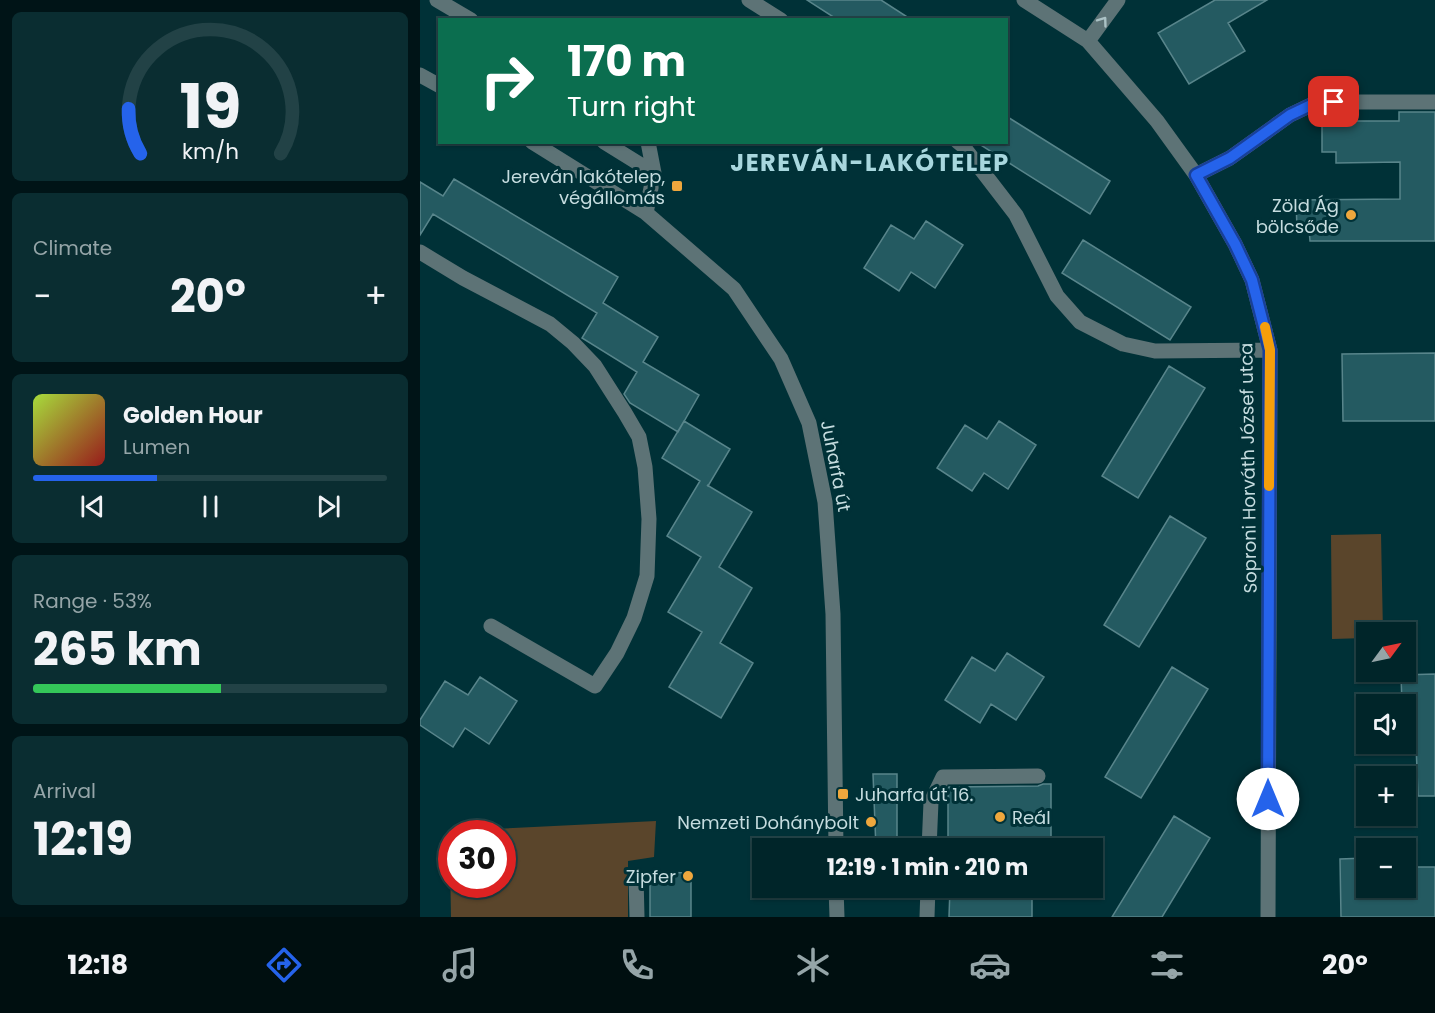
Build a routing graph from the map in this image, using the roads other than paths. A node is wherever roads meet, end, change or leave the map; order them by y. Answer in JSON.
{"nodes":[{"id":1,"x":437,"y":0,"type":"edge"},
{"id":2,"x":749,"y":0,"type":"edge"},
{"id":3,"x":1118,"y":0,"type":"edge"},
{"id":4,"x":1031,"y":2,"type":"edge"},
{"id":5,"x":468,"y":18,"type":"edge"},
{"id":6,"x":778,"y":18,"type":"edge"},
{"id":7,"x":1088,"y":42,"type":"junction"},
{"id":8,"x":420,"y":75,"type":"edge"},
{"id":9,"x":438,"y":85,"type":"edge"},
{"id":10,"x":1435,"y":102,"type":"edge"},
{"id":11,"x":535,"y":144,"type":"edge"},
{"id":12,"x":607,"y":144,"type":"edge"},
{"id":13,"x":648,"y":144,"type":"edge"},
{"id":14,"x":960,"y":144,"type":"edge"},
{"id":15,"x":654,"y":173,"type":"junction"},
{"id":16,"x":1196,"y":175,"type":"junction"},
{"id":17,"x":646,"y":213,"type":"junction"},
{"id":18,"x":420,"y":252,"type":"edge"},
{"id":19,"x":1270,"y":350,"type":"junction"},
{"id":20,"x":491,"y":626,"type":"dead end"},
{"id":21,"x":1038,"y":776,"type":"dead end"},
{"id":22,"x":836,"y":838,"type":"edge"},
{"id":23,"x":929,"y":838,"type":"edge"},
{"id":24,"x":636,"y":876,"type":"dead end"},
{"id":25,"x":836,"y":898,"type":"edge"},
{"id":26,"x":928,"y":898,"type":"edge"},
{"id":27,"x":637,"y":917,"type":"edge"},
{"id":28,"x":837,"y":917,"type":"edge"},
{"id":29,"x":927,"y":917,"type":"edge"},
{"id":30,"x":1268,"y":917,"type":"edge"}],
"edges":[{"from":1,"to":5,"type":"street"},
{"from":2,"to":6,"type":"street"},
{"from":7,"to":3,"type":"street","one_way":true},
{"from":4,"to":7,"type":"street","name":"Soproni Horváth József utca"},
{"from":7,"to":16,"type":"street","name":"Soproni Horváth József utca"},
{"from":8,"to":9,"type":"street"},
{"from":10,"to":16,"type":"street"},
{"from":11,"to":17,"type":"street","name":"Juharfa út"},
{"from":12,"to":15,"type":"street"},
{"from":13,"to":15,"type":"street"},
{"from":14,"to":19,"type":"street"},
{"from":15,"to":17,"type":"street"},
{"from":16,"to":19,"type":"street","name":"Soproni Horváth József utca"},
{"from":17,"to":22,"type":"street","name":"Juharfa út"},
{"from":18,"to":20,"type":"street"},
{"from":19,"to":30,"type":"street","name":"Soproni Horváth József utca"},
{"from":21,"to":23,"type":"street"},
{"from":24,"to":27,"type":"street"},
{"from":25,"to":28,"type":"street"},
{"from":26,"to":29,"type":"street"}]}
